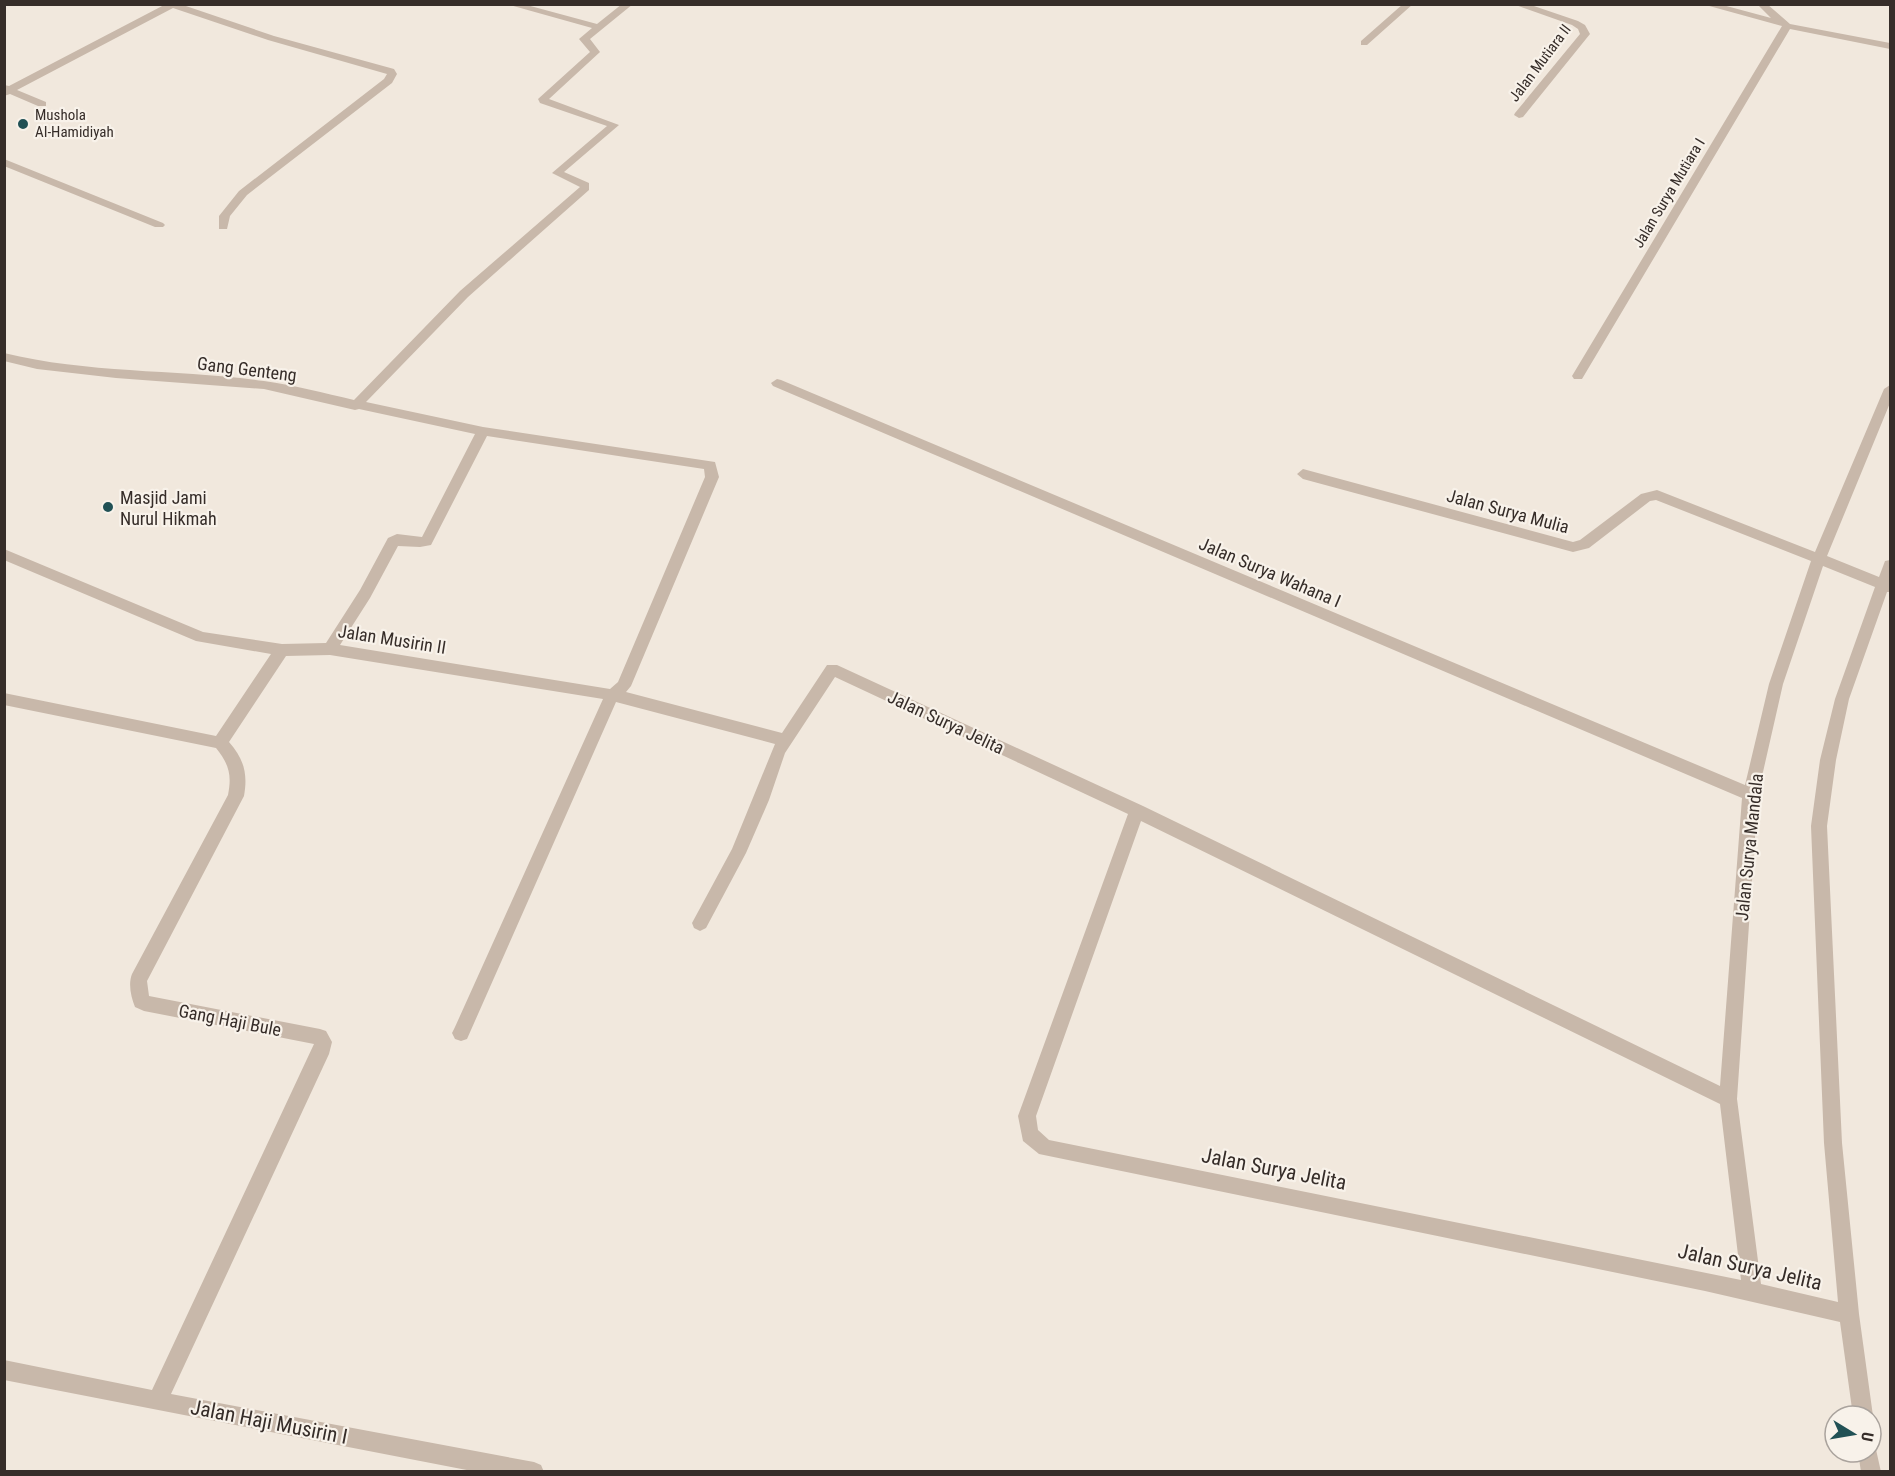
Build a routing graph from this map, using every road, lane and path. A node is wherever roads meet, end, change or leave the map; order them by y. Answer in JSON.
{"nodes":[{"id":1,"x":510,"y":4,"type":"edge"},
{"id":2,"x":629,"y":4,"type":"edge"},
{"id":3,"x":1394,"y":4,"type":"edge"},
{"id":4,"x":1517,"y":4,"type":"edge"},
{"id":5,"x":1706,"y":4,"type":"edge"},
{"id":6,"x":1761,"y":4,"type":"edge"},
{"id":7,"x":173,"y":5,"type":"edge"},
{"id":8,"x":1407,"y":6,"type":"edge"},
{"id":9,"x":1786,"y":25,"type":"junction"},
{"id":10,"x":598,"y":27,"type":"junction"},
{"id":11,"x":1364,"y":43,"type":"dead end"},
{"id":12,"x":1890,"y":45,"type":"edge"},
{"id":13,"x":6,"y":90,"type":"edge"},
{"id":14,"x":42,"y":104,"type":"dead end"},
{"id":15,"x":1519,"y":115,"type":"dead end"},
{"id":16,"x":4,"y":162,"type":"edge"},
{"id":17,"x":159,"y":225,"type":"dead end"},
{"id":18,"x":223,"y":227,"type":"dead end"},
{"id":19,"x":4,"y":357,"type":"edge"},
{"id":20,"x":1578,"y":376,"type":"dead end"},
{"id":21,"x":777,"y":383,"type":"dead end"},
{"id":22,"x":1890,"y":389,"type":"edge"},
{"id":23,"x":355,"y":406,"type":"junction"},
{"id":24,"x":483,"y":431,"type":"junction"},
{"id":25,"x":1303,"y":474,"type":"dead end"},
{"id":26,"x":4,"y":554,"type":"edge"},
{"id":27,"x":1819,"y":558,"type":"junction"},
{"id":28,"x":1890,"y":565,"type":"edge"},
{"id":29,"x":1887,"y":585,"type":"edge"},
{"id":30,"x":330,"y":649,"type":"junction"},
{"id":31,"x":282,"y":650,"type":"junction"},
{"id":32,"x":612,"y":695,"type":"junction"},
{"id":33,"x":4,"y":699,"type":"edge"},
{"id":34,"x":784,"y":740,"type":"junction"},
{"id":35,"x":220,"y":743,"type":"junction"},
{"id":36,"x":1750,"y":794,"type":"junction"},
{"id":37,"x":1137,"y":811,"type":"junction"},
{"id":38,"x":700,"y":923,"type":"dead end"},
{"id":39,"x":461,"y":1034,"type":"dead end"},
{"id":40,"x":1728,"y":1099,"type":"junction"},
{"id":41,"x":1752,"y":1292,"type":"junction"},
{"id":42,"x":1849,"y":1314,"type":"junction"},
{"id":43,"x":4,"y":1370,"type":"edge"},
{"id":44,"x":157,"y":1401,"type":"junction"},
{"id":45,"x":1861,"y":1404,"type":"edge"},
{"id":46,"x":534,"y":1472,"type":"edge"}],
"edges":[{"from":1,"to":10,"type":"street"},
{"from":2,"to":10,"type":"street"},
{"from":3,"to":8,"type":"street"},
{"from":4,"to":15,"type":"street","name":"Jalan Mutiara II"},
{"from":5,"to":9,"type":"street"},
{"from":6,"to":9,"type":"street"},
{"from":7,"to":13,"type":"street"},
{"from":7,"to":18,"type":"street"},
{"from":8,"to":11,"type":"street"},
{"from":9,"to":12,"type":"street"},
{"from":9,"to":20,"type":"street","name":"Jalan Surya Mutiara I"},
{"from":10,"to":23,"type":"street"},
{"from":13,"to":14,"type":"street"},
{"from":16,"to":17,"type":"street"},
{"from":19,"to":23,"type":"street","name":"Gang Genteng"},
{"from":21,"to":36,"type":"street","name":"Jalan Surya Wahana I"},
{"from":22,"to":27,"type":"street","name":"Jalan Surya Mandala"},
{"from":23,"to":24,"type":"street","name":"Gang Genteng"},
{"from":24,"to":30,"type":"street"},
{"from":24,"to":32,"type":"street","name":"Gang Genteng"},
{"from":25,"to":27,"type":"street","name":"Jalan Surya Mulia"},
{"from":26,"to":31,"type":"street","name":"Jalan Musirin II"},
{"from":27,"to":29,"type":"street","name":"Jalan Surya Mulia"},
{"from":27,"to":36,"type":"street","name":"Jalan Surya Mandala"},
{"from":28,"to":29,"type":"street"},
{"from":29,"to":42,"type":"street"},
{"from":30,"to":31,"type":"street","name":"Jalan Musirin II"},
{"from":30,"to":32,"type":"street","name":"Jalan Musirin II"},
{"from":31,"to":35,"type":"street"},
{"from":32,"to":34,"type":"street","name":"Jalan Musirin II"},
{"from":32,"to":39,"type":"street"},
{"from":33,"to":35,"type":"street"},
{"from":34,"to":37,"type":"street","name":"Jalan Surya Jelita"},
{"from":34,"to":38,"type":"street"},
{"from":35,"to":44,"type":"street","name":"Gang Haji Bule"},
{"from":36,"to":40,"type":"street","name":"Jalan Surya Mandala"},
{"from":37,"to":40,"type":"street","name":"Jalan Surya Jelita"},
{"from":37,"to":41,"type":"street","name":"Jalan Surya Jelita"},
{"from":40,"to":41,"type":"street","name":"Jalan Surya Mandala"},
{"from":41,"to":42,"type":"street","name":"Jalan Surya Jelita"},
{"from":42,"to":45,"type":"street"},
{"from":43,"to":44,"type":"street","name":"Jalan Haji Musirin I"},
{"from":44,"to":46,"type":"street","name":"Jalan Haji Musirin I"}]}
